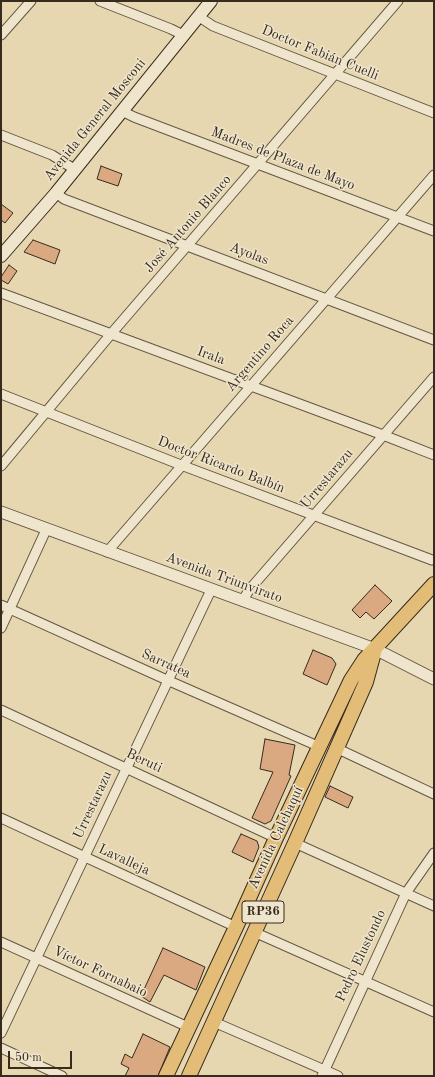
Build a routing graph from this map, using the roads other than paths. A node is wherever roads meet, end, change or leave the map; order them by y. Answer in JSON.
{"nodes":[{"id":1,"x":30,"y":1,"type":"edge"},
{"id":2,"x":100,"y":1,"type":"edge"},
{"id":3,"x":211,"y":1,"type":"edge"},
{"id":4,"x":398,"y":1,"type":"edge"},
{"id":5,"x":198,"y":16,"type":"junction"},
{"id":6,"x":1,"y":35,"type":"edge"},
{"id":7,"x":183,"y":35,"type":"junction"},
{"id":8,"x":335,"y":74,"type":"junction"},
{"id":9,"x":122,"y":111,"type":"junction"},
{"id":10,"x":434,"y":113,"type":"edge"},
{"id":11,"x":1,"y":135,"type":"edge"},
{"id":12,"x":258,"y":165,"type":"junction"},
{"id":13,"x":74,"y":169,"type":"junction"},
{"id":14,"x":434,"y":175,"type":"edge"},
{"id":15,"x":56,"y":193,"type":"junction"},
{"id":16,"x":398,"y":218,"type":"junction"},
{"id":17,"x":434,"y":231,"type":"edge"},
{"id":18,"x":188,"y":246,"type":"junction"},
{"id":19,"x":1,"y":256,"type":"edge"},
{"id":20,"x":1,"y":293,"type":"edge"},
{"id":21,"x":327,"y":298,"type":"junction"},
{"id":22,"x":111,"y":334,"type":"junction"},
{"id":23,"x":434,"y":340,"type":"edge"},
{"id":24,"x":434,"y":377,"type":"edge"},
{"id":25,"x":252,"y":386,"type":"junction"},
{"id":26,"x":1,"y":394,"type":"edge"},
{"id":27,"x":46,"y":412,"type":"junction"},
{"id":28,"x":383,"y":435,"type":"junction"},
{"id":29,"x":434,"y":455,"type":"edge"},
{"id":30,"x":181,"y":465,"type":"junction"},
{"id":31,"x":1,"y":466,"type":"edge"},
{"id":32,"x":1,"y":512,"type":"edge"},
{"id":33,"x":314,"y":516,"type":"junction"},
{"id":34,"x":46,"y":530,"type":"junction"},
{"id":35,"x":107,"y":552,"type":"junction"},
{"id":36,"x":432,"y":560,"type":"dead end"},
{"id":37,"x":434,"y":584,"type":"edge"},
{"id":38,"x":211,"y":590,"type":"junction"},
{"id":39,"x":242,"y":601,"type":"junction"},
{"id":40,"x":1,"y":605,"type":"edge"},
{"id":41,"x":10,"y":609,"type":"junction"},
{"id":42,"x":1,"y":628,"type":"edge"},
{"id":43,"x":375,"y":649,"type":"junction"},
{"id":44,"x":434,"y":678,"type":"edge"},
{"id":45,"x":168,"y":680,"type":"junction"},
{"id":46,"x":1,"y":710,"type":"edge"},
{"id":47,"x":320,"y":747,"type":"junction"},
{"id":48,"x":336,"y":748,"type":"junction"},
{"id":49,"x":126,"y":768,"type":"junction"},
{"id":50,"x":434,"y":794,"type":"edge"},
{"id":51,"x":1,"y":818,"type":"edge"},
{"id":52,"x":276,"y":838,"type":"junction"},
{"id":53,"x":295,"y":842,"type":"junction"},
{"id":54,"x":434,"y":853,"type":"edge"},
{"id":55,"x":84,"y":857,"type":"junction"},
{"id":56,"x":406,"y":893,"type":"junction"},
{"id":57,"x":434,"y":906,"type":"edge"},
{"id":58,"x":236,"y":927,"type":"junction"},
{"id":59,"x":254,"y":932,"type":"junction"},
{"id":60,"x":1,"y":942,"type":"edge"},
{"id":61,"x":36,"y":958,"type":"junction"},
{"id":62,"x":365,"y":981,"type":"junction"},
{"id":63,"x":434,"y":1012,"type":"edge"},
{"id":64,"x":214,"y":1022,"type":"junction"},
{"id":65,"x":188,"y":1027,"type":"junction"},
{"id":66,"x":1,"y":1033,"type":"edge"},
{"id":67,"x":1,"y":1048,"type":"edge"},
{"id":68,"x":323,"y":1073,"type":"edge"},
{"id":69,"x":62,"y":1076,"type":"edge"},
{"id":70,"x":166,"y":1076,"type":"edge"},
{"id":71,"x":190,"y":1076,"type":"edge"},
{"id":72,"x":338,"y":1076,"type":"edge"}],
"edges":[{"from":1,"to":6,"type":"street"},
{"from":2,"to":7,"type":"street"},
{"from":3,"to":5,"type":"main road","name":"Avenida General Mosconi"},
{"from":4,"to":8,"type":"street","name":"José Antonio Blanco"},
{"from":5,"to":7,"type":"main road","name":"Avenida General Mosconi"},
{"from":5,"to":8,"type":"street","name":"Doctor Fabián Cuelli"},
{"from":7,"to":9,"type":"main road","name":"Avenida General Mosconi"},
{"from":8,"to":10,"type":"street","name":"Doctor Fabián Cuelli"},
{"from":8,"to":12,"type":"street","name":"José Antonio Blanco"},
{"from":9,"to":12,"type":"street","name":"Madres de Plaza de Mayo"},
{"from":9,"to":13,"type":"main road","name":"Avenida General Mosconi"},
{"from":11,"to":13,"type":"street"},
{"from":12,"to":16,"type":"street","name":"Madres de Plaza de Mayo"},
{"from":12,"to":18,"type":"street","name":"José Antonio Blanco"},
{"from":13,"to":15,"type":"main road","name":"Avenida General Mosconi"},
{"from":14,"to":16,"type":"street","name":"Argentino Roca"},
{"from":15,"to":18,"type":"street","name":"Ayolas"},
{"from":15,"to":19,"type":"main road","name":"Avenida General Mosconi"},
{"from":16,"to":17,"type":"street","name":"Madres de Plaza de Mayo"},
{"from":16,"to":21,"type":"street","name":"Argentino Roca"},
{"from":18,"to":21,"type":"street","name":"Ayolas"},
{"from":18,"to":22,"type":"street","name":"José Antonio Blanco"},
{"from":20,"to":22,"type":"street","name":"Irala"},
{"from":21,"to":23,"type":"street","name":"Ayolas"},
{"from":21,"to":25,"type":"street","name":"Argentino Roca"},
{"from":22,"to":25,"type":"street","name":"Irala"},
{"from":22,"to":27,"type":"street","name":"José Antonio Blanco"},
{"from":24,"to":28,"type":"street","name":"Urrestarazu"},
{"from":25,"to":28,"type":"street","name":"Irala"},
{"from":25,"to":30,"type":"street","name":"Argentino Roca"},
{"from":26,"to":27,"type":"street","name":"Doctor Ricardo Balbín"},
{"from":27,"to":30,"type":"street","name":"Doctor Ricardo Balbín"},
{"from":27,"to":31,"type":"street","name":"José Antonio Blanco"},
{"from":28,"to":29,"type":"street","name":"Irala"},
{"from":28,"to":33,"type":"street","name":"Urrestarazu"},
{"from":30,"to":33,"type":"street","name":"Doctor Ricardo Balbín"},
{"from":30,"to":35,"type":"street","name":"Argentino Roca"},
{"from":32,"to":34,"type":"street","name":"Avenida Triunvirato"},
{"from":33,"to":36,"type":"street","name":"Doctor Ricardo Balbín"},
{"from":33,"to":39,"type":"street","name":"Urrestarazu"},
{"from":34,"to":35,"type":"street","name":"Avenida Triunvirato"},
{"from":34,"to":41,"type":"street"},
{"from":35,"to":38,"type":"street","name":"Avenida Triunvirato"},
{"from":37,"to":43,"type":"main road","name":"Avenida Calchaquí","number":"RP36"},
{"from":38,"to":39,"type":"street","name":"Avenida Triunvirato"},
{"from":38,"to":45,"type":"street","name":"Urrestarazu"},
{"from":39,"to":43,"type":"street","name":"Avenida Triunvirato"},
{"from":40,"to":41,"type":"street","name":"Sarratea"},
{"from":41,"to":42,"type":"street"},
{"from":41,"to":45,"type":"street","name":"Sarratea"},
{"from":43,"to":44,"type":"street","name":"Avenida Triunvirato"},
{"from":43,"to":47,"type":"main road","name":"Avenida Calchaquí","number":"RP36"},
{"from":43,"to":48,"type":"main road","name":"Avenida Calchaquí","number":"RP36"},
{"from":45,"to":47,"type":"street","name":"Sarratea"},
{"from":45,"to":49,"type":"street","name":"Urrestarazu"},
{"from":46,"to":49,"type":"street","name":"Beruti"},
{"from":47,"to":52,"type":"main road","name":"Avenida Calchaquí","number":"RP36"},
{"from":48,"to":50,"type":"street"},
{"from":48,"to":53,"type":"main road","name":"Avenida Calchaquí","number":"RP36"},
{"from":49,"to":52,"type":"street","name":"Beruti"},
{"from":49,"to":55,"type":"street","name":"Urrestarazu"},
{"from":51,"to":55,"type":"street","name":"Lavalleja"},
{"from":52,"to":58,"type":"main road","name":"Avenida Calchaquí","number":"RP36"},
{"from":53,"to":56,"type":"street"},
{"from":53,"to":59,"type":"main road","name":"Avenida Calchaquí","number":"RP36"},
{"from":54,"to":56,"type":"street","name":"Pedro Elustondo"},
{"from":55,"to":58,"type":"street","name":"Lavalleja"},
{"from":55,"to":61,"type":"street","name":"Urrestarazu"},
{"from":56,"to":57,"type":"street"},
{"from":56,"to":62,"type":"street","name":"Pedro Elustondo"},
{"from":58,"to":65,"type":"main road","name":"Avenida Calchaquí","number":"RP36"},
{"from":59,"to":62,"type":"street"},
{"from":59,"to":64,"type":"main road","name":"Avenida Calchaquí","number":"RP36"},
{"from":60,"to":61,"type":"street","name":"Víctor Fornabaio"},
{"from":61,"to":65,"type":"street","name":"Víctor Fornabaio"},
{"from":61,"to":66,"type":"street","name":"Urrestarazu"},
{"from":62,"to":63,"type":"street"},
{"from":62,"to":68,"type":"street","name":"Pedro Elustondo"},
{"from":64,"to":68,"type":"street"},
{"from":64,"to":71,"type":"main road","name":"Avenida Calchaquí","number":"RP36"},
{"from":65,"to":70,"type":"main road","name":"Avenida Calchaquí","number":"RP36"},
{"from":67,"to":69,"type":"street"},
{"from":68,"to":72,"type":"street"}]}
